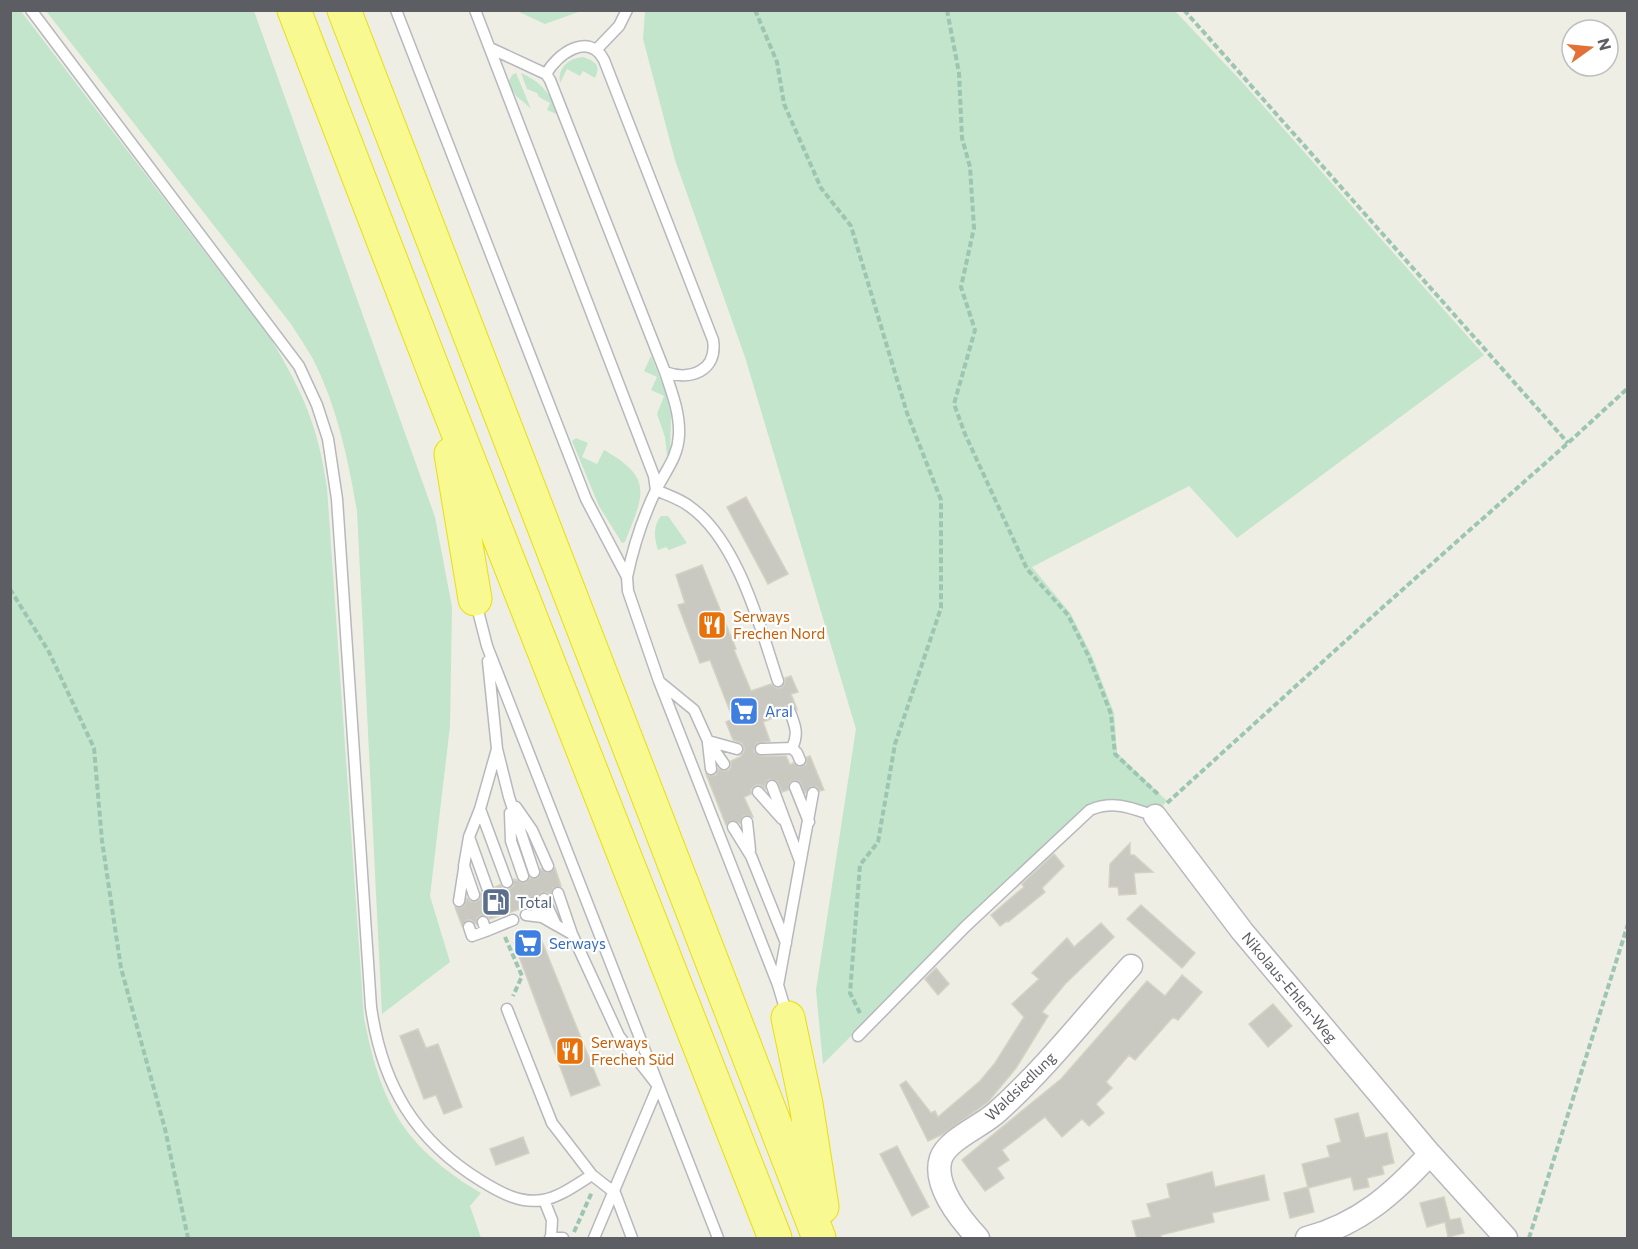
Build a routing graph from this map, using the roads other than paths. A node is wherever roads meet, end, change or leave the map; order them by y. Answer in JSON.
{"nodes":[{"id":1,"x":31,"y":10,"type":"edge"},
{"id":2,"x":294,"y":10,"type":"edge"},
{"id":3,"x":344,"y":10,"type":"edge"},
{"id":4,"x":396,"y":10,"type":"edge"},
{"id":5,"x":475,"y":10,"type":"edge"},
{"id":6,"x":627,"y":10,"type":"edge"},
{"id":7,"x":490,"y":48,"type":"junction"},
{"id":8,"x":596,"y":50,"type":"junction"},
{"id":9,"x":546,"y":74,"type":"junction"},
{"id":10,"x":665,"y":372,"type":"junction"},
{"id":11,"x":440,"y":387,"type":"junction"},
{"id":12,"x":656,"y":490,"type":"junction"},
{"id":13,"x":627,"y":577,"type":"junction"},
{"id":14,"x":475,"y":598,"type":"joint"},
{"id":15,"x":487,"y":646,"type":"junction"},
{"id":16,"x":659,"y":681,"type":"junction"},
{"id":17,"x":778,"y":681,"type":"dead end"},
{"id":18,"x":790,"y":711,"type":"dead end"},
{"id":19,"x":708,"y":741,"type":"junction"},
{"id":20,"x":497,"y":749,"type":"junction"},
{"id":21,"x":737,"y":749,"type":"dead end"},
{"id":22,"x":761,"y":749,"type":"dead end"},
{"id":23,"x":784,"y":750,"type":"junction"},
{"id":24,"x":800,"y":760,"type":"dead end"},
{"id":25,"x":724,"y":764,"type":"dead end"},
{"id":26,"x":711,"y":769,"type":"dead end"},
{"id":27,"x":772,"y":786,"type":"dead end"},
{"id":28,"x":795,"y":787,"type":"dead end"},
{"id":29,"x":758,"y":792,"type":"dead end"},
{"id":30,"x":813,"y":794,"type":"dead end"},
{"id":31,"x":509,"y":797,"type":"junction"},
{"id":32,"x":480,"y":808,"type":"junction"},
{"id":33,"x":1161,"y":810,"type":"joint"},
{"id":34,"x":747,"y":822,"type":"dead end"},
{"id":35,"x":809,"y":823,"type":"junction"},
{"id":36,"x":786,"y":824,"type":"junction"},
{"id":37,"x":733,"y":827,"type":"dead end"},
{"id":38,"x":469,"y":837,"type":"junction"},
{"id":39,"x":751,"y":856,"type":"junction"},
{"id":40,"x":800,"y":861,"type":"junction"},
{"id":41,"x":464,"y":866,"type":"junction"},
{"id":42,"x":548,"y":866,"type":"dead end"},
{"id":43,"x":534,"y":872,"type":"dead end"},
{"id":44,"x":523,"y":876,"type":"dead end"},
{"id":45,"x":507,"y":882,"type":"dead end"},
{"id":46,"x":488,"y":890,"type":"dead end"},
{"id":47,"x":558,"y":893,"type":"dead end"},
{"id":48,"x":474,"y":895,"type":"dead end"},
{"id":49,"x":544,"y":899,"type":"dead end"},
{"id":50,"x":459,"y":901,"type":"dead end"},
{"id":51,"x":533,"y":903,"type":"dead end"},
{"id":52,"x":526,"y":915,"type":"dead end"},
{"id":53,"x":542,"y":917,"type":"junction"},
{"id":54,"x":513,"y":920,"type":"dead end"},
{"id":55,"x":556,"y":925,"type":"junction"},
{"id":56,"x":469,"y":927,"type":"dead end"},
{"id":57,"x":572,"y":934,"type":"junction"},
{"id":58,"x":786,"y":943,"type":"junction"},
{"id":59,"x":1131,"y":966,"type":"dead end"},
{"id":60,"x":778,"y":985,"type":"junction"},
{"id":61,"x":507,"y":1009,"type":"road end"},
{"id":62,"x":788,"y":1018,"type":"joint"},
{"id":63,"x":858,"y":1036,"type":"dead end"},
{"id":64,"x":658,"y":1086,"type":"junction"},
{"id":65,"x":1430,"y":1154,"type":"junction"},
{"id":66,"x":595,"y":1177,"type":"junction"},
{"id":67,"x":615,"y":1192,"type":"junction"},
{"id":68,"x":544,"y":1200,"type":"junction"},
{"id":69,"x":551,"y":1238,"type":"edge"},
{"id":70,"x":563,"y":1239,"type":"edge"},
{"id":71,"x":594,"y":1239,"type":"edge"},
{"id":72,"x":632,"y":1239,"type":"edge"},
{"id":73,"x":718,"y":1239,"type":"edge"},
{"id":74,"x":775,"y":1239,"type":"edge"},
{"id":75,"x":819,"y":1239,"type":"edge"},
{"id":76,"x":826,"y":1239,"type":"edge"},
{"id":77,"x":978,"y":1239,"type":"edge"},
{"id":78,"x":1308,"y":1239,"type":"edge"},
{"id":79,"x":1506,"y":1239,"type":"edge"}],
"edges":[{"from":1,"to":68,"type":"lane"},
{"from":2,"to":11,"type":"highway"},
{"from":3,"to":75,"type":"highway"},
{"from":4,"to":13,"type":"lane"},
{"from":5,"to":7,"type":"lane"},
{"from":6,"to":8,"type":"lane"},
{"from":7,"to":9,"type":"lane"},
{"from":7,"to":12,"type":"lane"},
{"from":8,"to":9,"type":"lane"},
{"from":8,"to":10,"type":"lane"},
{"from":9,"to":10,"type":"lane"},
{"from":10,"to":12,"type":"lane"},
{"from":11,"to":14,"type":"highway"},
{"from":11,"to":74,"type":"highway"},
{"from":12,"to":13,"type":"lane"},
{"from":12,"to":17,"type":"lane"},
{"from":13,"to":16,"type":"lane"},
{"from":14,"to":15,"type":"lane"},
{"from":15,"to":20,"type":"lane"},
{"from":15,"to":64,"type":"lane"},
{"from":16,"to":19,"type":"lane"},
{"from":16,"to":60,"type":"lane"},
{"from":18,"to":23,"type":"lane"},
{"from":19,"to":21,"type":"lane"},
{"from":19,"to":25,"type":"lane"},
{"from":19,"to":26,"type":"lane"},
{"from":20,"to":31,"type":"lane"},
{"from":20,"to":32,"type":"lane"},
{"from":22,"to":23,"type":"lane"},
{"from":23,"to":24,"type":"lane"},
{"from":27,"to":36,"type":"lane"},
{"from":28,"to":35,"type":"lane"},
{"from":29,"to":36,"type":"lane"},
{"from":30,"to":35,"type":"lane"},
{"from":31,"to":42,"type":"lane"},
{"from":31,"to":43,"type":"lane"},
{"from":31,"to":44,"type":"lane"},
{"from":32,"to":38,"type":"lane"},
{"from":32,"to":45,"type":"lane"},
{"from":33,"to":63,"type":"lane"},
{"from":33,"to":65,"type":"street","name":"Nikolaus-Ehlen-Weg"},
{"from":34,"to":39,"type":"lane"},
{"from":35,"to":40,"type":"lane"},
{"from":36,"to":40,"type":"lane"},
{"from":37,"to":39,"type":"lane"},
{"from":38,"to":41,"type":"lane"},
{"from":38,"to":46,"type":"lane"},
{"from":39,"to":58,"type":"lane"},
{"from":40,"to":58,"type":"lane"},
{"from":41,"to":48,"type":"lane"},
{"from":41,"to":50,"type":"lane"},
{"from":47,"to":57,"type":"lane"},
{"from":49,"to":55,"type":"lane"},
{"from":51,"to":53,"type":"lane"},
{"from":52,"to":53,"type":"lane"},
{"from":53,"to":55,"type":"lane"},
{"from":54,"to":56,"type":"lane"},
{"from":55,"to":57,"type":"lane"},
{"from":57,"to":64,"type":"lane"},
{"from":58,"to":60,"type":"lane"},
{"from":59,"to":77,"type":"street","name":"Waldsiedlung"},
{"from":60,"to":62,"type":"lane"},
{"from":61,"to":66,"type":"lane"},
{"from":62,"to":76,"type":"highway"},
{"from":64,"to":67,"type":"lane"},
{"from":64,"to":73,"type":"lane"},
{"from":65,"to":78,"type":"street"},
{"from":65,"to":79,"type":"street","name":"Nikolaus-Ehlen-Weg"},
{"from":66,"to":67,"type":"lane"},
{"from":66,"to":68,"type":"lane"},
{"from":67,"to":71,"type":"lane"},
{"from":67,"to":72,"type":"lane"},
{"from":68,"to":69,"type":"lane"},
{"from":69,"to":70,"type":"lane"}]}
